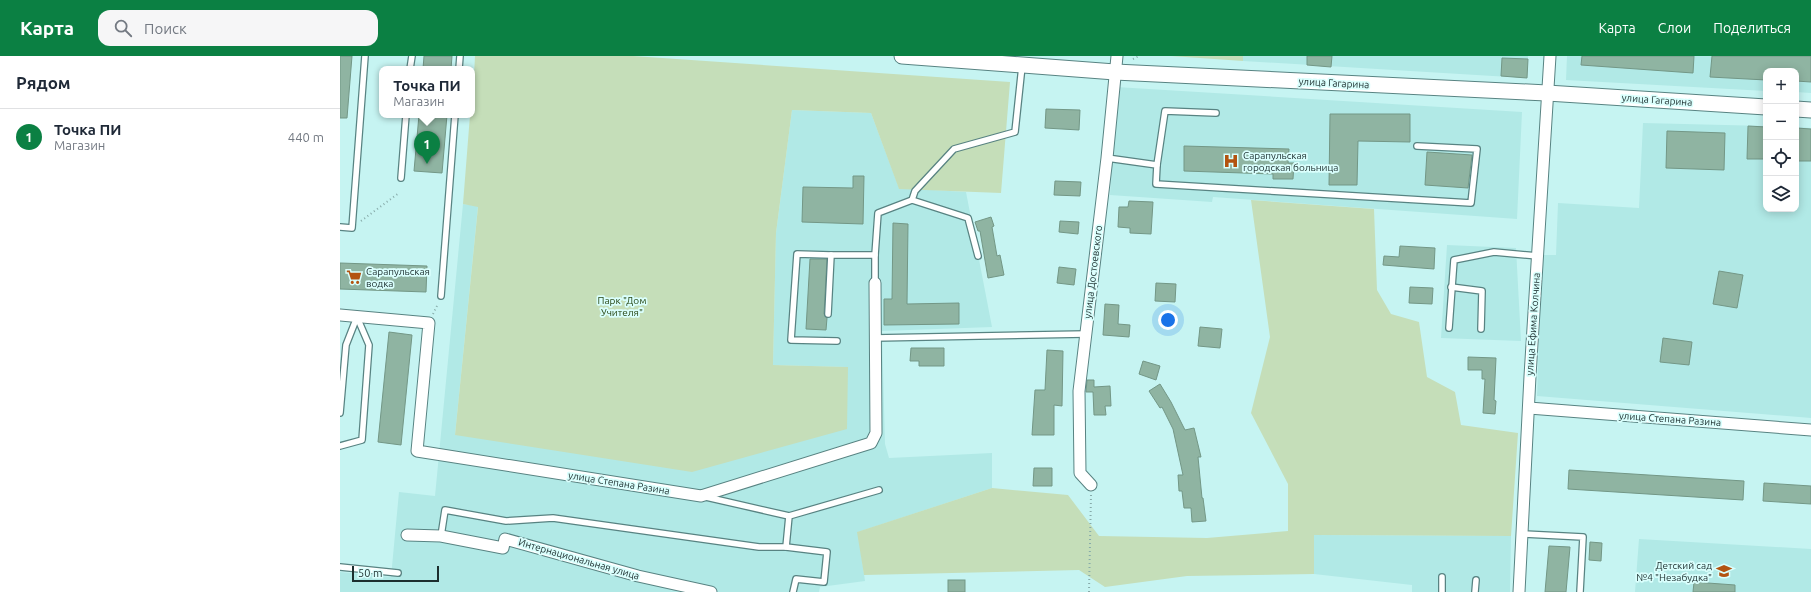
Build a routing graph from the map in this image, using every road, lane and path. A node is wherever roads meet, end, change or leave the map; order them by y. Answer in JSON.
{"nodes":[{"id":1,"x":366,"y":56,"type":"edge"},
{"id":2,"x":412,"y":56,"type":"edge"},
{"id":3,"x":460,"y":56,"type":"edge"},
{"id":4,"x":902,"y":56,"type":"edge"},
{"id":5,"x":1117,"y":56,"type":"edge"},
{"id":6,"x":1139,"y":56,"type":"edge"},
{"id":7,"x":1550,"y":56,"type":"edge"},
{"id":8,"x":1132,"y":59,"type":"dead end"},
{"id":9,"x":410,"y":66,"type":"edge"},
{"id":10,"x":459,"y":66,"type":"edge"},
{"id":11,"x":1022,"y":66,"type":"junction"},
{"id":12,"x":1115,"y":72,"type":"junction"},
{"id":13,"x":1547,"y":93,"type":"junction"},
{"id":14,"x":1763,"y":107,"type":"edge"},
{"id":15,"x":1799,"y":109,"type":"edge"},
{"id":16,"x":1811,"y":110,"type":"edge"},
{"id":17,"x":1216,"y":113,"type":"dead end"},
{"id":18,"x":406,"y":118,"type":"edge"},
{"id":19,"x":455,"y":118,"type":"edge"},
{"id":20,"x":1417,"y":146,"type":"dead end"},
{"id":21,"x":1107,"y":158,"type":"junction"},
{"id":22,"x":1157,"y":165,"type":"junction"},
{"id":23,"x":401,"y":178,"type":"dead end"},
{"id":24,"x":399,"y":193,"type":"dead end"},
{"id":25,"x":912,"y":200,"type":"junction"},
{"id":26,"x":340,"y":227,"type":"edge"},
{"id":27,"x":352,"y":228,"type":"junction"},
{"id":28,"x":830,"y":255,"type":"junction"},
{"id":29,"x":875,"y":255,"type":"junction"},
{"id":30,"x":978,"y":256,"type":"dead end"},
{"id":31,"x":1538,"y":256,"type":"junction"},
{"id":32,"x":875,"y":283,"type":"joint"},
{"id":33,"x":1451,"y":287,"type":"junction"},
{"id":34,"x":441,"y":296,"type":"joint"},
{"id":35,"x":828,"y":314,"type":"dead end"},
{"id":36,"x":340,"y":315,"type":"edge"},
{"id":37,"x":357,"y":317,"type":"junction"},
{"id":38,"x":429,"y":323,"type":"junction"},
{"id":39,"x":1449,"y":328,"type":"dead end"},
{"id":40,"x":1481,"y":329,"type":"dead end"},
{"id":41,"x":1086,"y":334,"type":"junction"},
{"id":42,"x":874,"y":338,"type":"junction"},
{"id":43,"x":837,"y":341,"type":"dead end"},
{"id":44,"x":1529,"y":408,"type":"junction"},
{"id":45,"x":340,"y":413,"type":"edge"},
{"id":46,"x":1811,"y":430,"type":"edge"},
{"id":47,"x":340,"y":446,"type":"edge"},
{"id":48,"x":1091,"y":485,"type":"joint"},
{"id":49,"x":878,"y":490,"type":"dead end"},
{"id":50,"x":701,"y":496,"type":"junction"},
{"id":51,"x":789,"y":516,"type":"junction"},
{"id":52,"x":407,"y":534,"type":"dead end"},
{"id":53,"x":1523,"y":534,"type":"junction"},
{"id":54,"x":441,"y":536,"type":"junction"},
{"id":55,"x":786,"y":548,"type":"junction"},
{"id":56,"x":340,"y":567,"type":"edge"},
{"id":57,"x":398,"y":573,"type":"dead end"},
{"id":58,"x":1442,"y":577,"type":"dead end"},
{"id":59,"x":1476,"y":580,"type":"dead end"},
{"id":60,"x":711,"y":592,"type":"edge"},
{"id":61,"x":793,"y":592,"type":"edge"},
{"id":62,"x":1088,"y":592,"type":"edge"},
{"id":63,"x":1442,"y":592,"type":"edge"},
{"id":64,"x":1476,"y":592,"type":"edge"},
{"id":65,"x":1520,"y":592,"type":"edge"},
{"id":66,"x":1580,"y":592,"type":"edge"}],
"edges":[{"from":1,"to":27,"type":"lane"},
{"from":2,"to":9,"type":"lane"},
{"from":3,"to":10,"type":"lane"},
{"from":4,"to":11,"type":"street","name":"улица Гагарина"},
{"from":5,"to":12,"type":"street","name":"улица Достоевского"},
{"from":6,"to":8,"type":"path"},
{"from":7,"to":13,"type":"street","name":"улица Ефима Колчина"},
{"from":11,"to":12,"type":"street","name":"улица Гагарина"},
{"from":11,"to":25,"type":"lane"},
{"from":12,"to":13,"type":"street","name":"улица Гагарина"},
{"from":12,"to":21,"type":"street","name":"улица Достоевского"},
{"from":13,"to":14,"type":"street","name":"улица Гагарина"},
{"from":13,"to":31,"type":"street","name":"улица Ефима Колчина"},
{"from":15,"to":16,"type":"street"},
{"from":17,"to":22,"type":"lane"},
{"from":18,"to":23,"type":"lane"},
{"from":19,"to":34,"type":"lane"},
{"from":20,"to":22,"type":"lane"},
{"from":21,"to":22,"type":"lane"},
{"from":21,"to":41,"type":"street","name":"улица Достоевского"},
{"from":24,"to":27,"type":"path"},
{"from":25,"to":29,"type":"lane"},
{"from":25,"to":30,"type":"lane"},
{"from":26,"to":27,"type":"lane"},
{"from":28,"to":29,"type":"lane"},
{"from":28,"to":35,"type":"lane"},
{"from":28,"to":43,"type":"lane"},
{"from":29,"to":32,"type":"lane"},
{"from":31,"to":33,"type":"lane"},
{"from":31,"to":44,"type":"street","name":"улица Ефима Колчина"},
{"from":32,"to":42,"type":"street","name":"улица Степана Разина"},
{"from":33,"to":39,"type":"lane"},
{"from":33,"to":40,"type":"lane"},
{"from":34,"to":38,"type":"path"},
{"from":36,"to":37,"type":"street"},
{"from":37,"to":38,"type":"street"},
{"from":37,"to":45,"type":"lane"},
{"from":37,"to":47,"type":"lane"},
{"from":38,"to":50,"type":"street","name":"улица Степана Разина"},
{"from":41,"to":42,"type":"lane"},
{"from":41,"to":48,"type":"street","name":"улица Достоевского"},
{"from":42,"to":50,"type":"street","name":"улица Степана Разина"},
{"from":44,"to":46,"type":"street","name":"улица Степана Разина"},
{"from":44,"to":53,"type":"street","name":"улица Ефима Колчина"},
{"from":48,"to":62,"type":"path"},
{"from":49,"to":51,"type":"lane"},
{"from":50,"to":51,"type":"lane"},
{"from":51,"to":55,"type":"lane"},
{"from":52,"to":54,"type":"street","name":"Интернациональная улица"},
{"from":53,"to":65,"type":"street","name":"улица Ефима Колчина"},
{"from":53,"to":66,"type":"lane"},
{"from":54,"to":55,"type":"lane"},
{"from":54,"to":60,"type":"street","name":"Интернациональная улица"},
{"from":55,"to":61,"type":"lane"},
{"from":56,"to":57,"type":"lane"},
{"from":58,"to":63,"type":"lane"},
{"from":59,"to":64,"type":"lane"}]}
